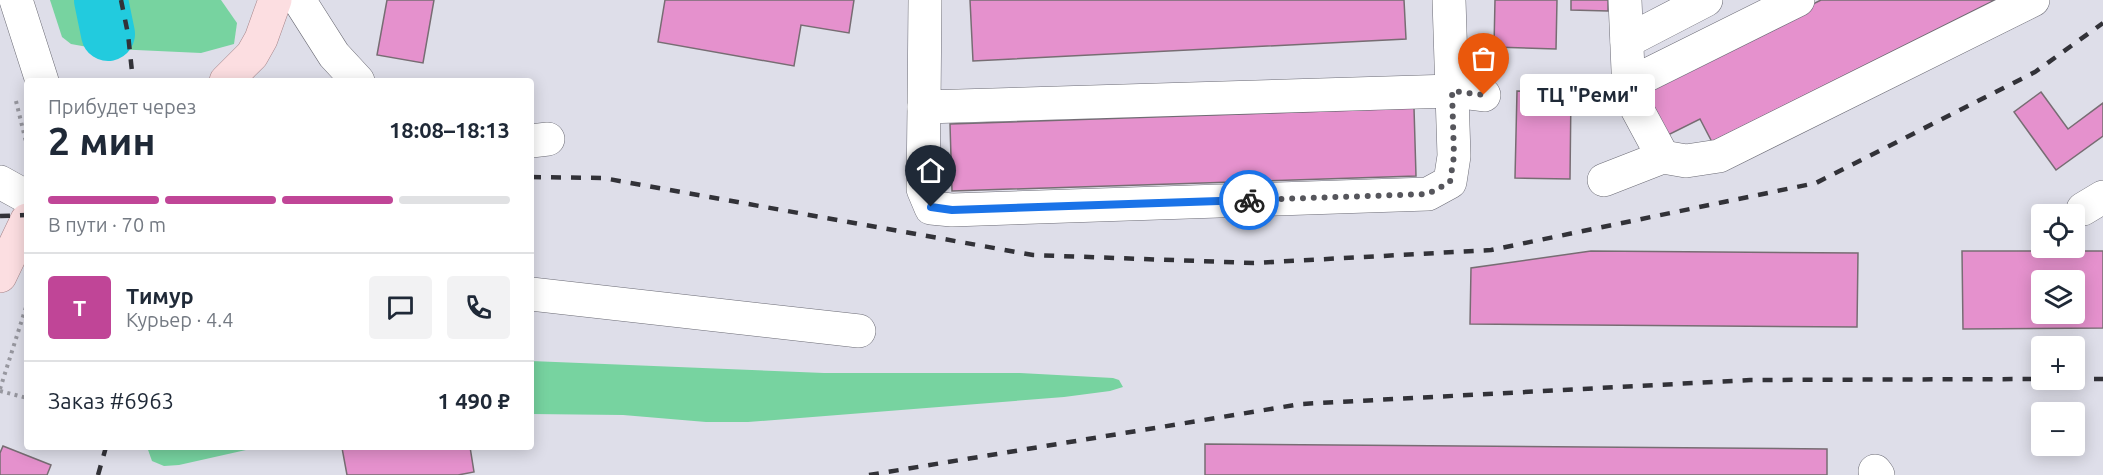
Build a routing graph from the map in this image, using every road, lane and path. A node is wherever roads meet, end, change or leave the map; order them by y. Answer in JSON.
{"nodes":[{"id":1,"x":16,"y":0,"type":"edge"},
{"id":2,"x":275,"y":0,"type":"edge"},
{"id":3,"x":299,"y":0,"type":"edge"},
{"id":4,"x":925,"y":0,"type":"edge"},
{"id":5,"x":1449,"y":0,"type":"edge"},
{"id":6,"x":1625,"y":0,"type":"edge"},
{"id":7,"x":1706,"y":0,"type":"edge"},
{"id":8,"x":1798,"y":0,"type":"edge"},
{"id":9,"x":2033,"y":0,"type":"edge"},
{"id":10,"x":1627,"y":41,"type":"junction"},
{"id":11,"x":41,"y":78,"type":"edge"},
{"id":12,"x":229,"y":78,"type":"edge"},
{"id":13,"x":355,"y":78,"type":"edge"},
{"id":14,"x":1629,"y":84,"type":"junction"},
{"id":15,"x":1452,"y":91,"type":"junction"},
{"id":16,"x":1484,"y":95,"type":"dead end"},
{"id":17,"x":924,"y":107,"type":"junction"},
{"id":18,"x":1663,"y":157,"type":"junction"},
{"id":19,"x":1604,"y":180,"type":"dead end"},
{"id":20,"x":0,"y":182,"type":"edge"},
{"id":21,"x":24,"y":195,"type":"edge"},
{"id":22,"x":24,"y":226,"type":"edge"},
{"id":23,"x":0,"y":276,"type":"edge"},
{"id":24,"x":534,"y":294,"type":"edge"},
{"id":25,"x":24,"y":314,"type":"edge"},
{"id":26,"x":860,"y":332,"type":"dead end"},
{"id":27,"x":0,"y":390,"type":"edge"},
{"id":28,"x":24,"y":397,"type":"edge"}],
"edges":[{"from":1,"to":11,"type":"street"},
{"from":2,"to":12,"type":"main road"},
{"from":3,"to":13,"type":"street"},
{"from":4,"to":17,"type":"street"},
{"from":5,"to":15,"type":"street"},
{"from":6,"to":10,"type":"street"},
{"from":7,"to":10,"type":"street"},
{"from":8,"to":14,"type":"street"},
{"from":9,"to":18,"type":"street"},
{"from":10,"to":14,"type":"street"},
{"from":14,"to":18,"type":"street"},
{"from":15,"to":16,"type":"street"},
{"from":15,"to":17,"type":"street"},
{"from":15,"to":17,"type":"street"},
{"from":18,"to":19,"type":"street"},
{"from":20,"to":21,"type":"street"},
{"from":22,"to":23,"type":"main road"},
{"from":24,"to":26,"type":"street"},
{"from":25,"to":27,"type":"path"},
{"from":27,"to":28,"type":"path"}]}
